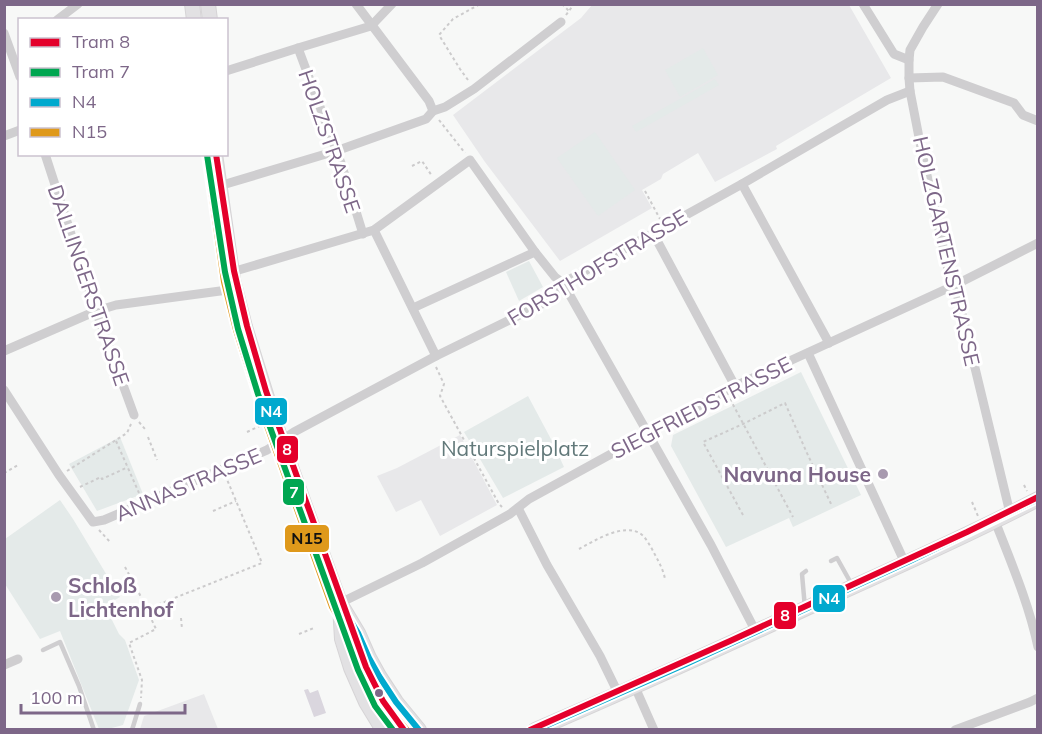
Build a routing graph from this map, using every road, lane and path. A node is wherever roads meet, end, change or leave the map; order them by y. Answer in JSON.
{"nodes":[{"id":1,"x":78,"y":4,"type":"edge"},
{"id":2,"x":356,"y":4,"type":"edge"},
{"id":3,"x":392,"y":4,"type":"edge"},
{"id":4,"x":480,"y":4,"type":"edge"},
{"id":5,"x":562,"y":4,"type":"edge"},
{"id":6,"x":863,"y":4,"type":"edge"},
{"id":7,"x":939,"y":4,"type":"edge"},
{"id":8,"x":569,"y":11,"type":"dead end"},
{"id":9,"x":60,"y":18,"type":"edge"},
{"id":10,"x":561,"y":22,"type":"dead end"},
{"id":11,"x":371,"y":26,"type":"junction"},
{"id":12,"x":4,"y":33,"type":"edge"},
{"id":13,"x":7,"y":48,"type":"edge"},
{"id":14,"x":298,"y":48,"type":"junction"},
{"id":15,"x":909,"y":60,"type":"junction"},
{"id":16,"x":228,"y":70,"type":"edge"},
{"id":17,"x":18,"y":73,"type":"edge"},
{"id":18,"x":909,"y":78,"type":"junction"},
{"id":19,"x":474,"y":89,"type":"junction"},
{"id":20,"x":910,"y":91,"type":"junction"},
{"id":21,"x":433,"y":111,"type":"junction"},
{"id":22,"x":1038,"y":121,"type":"edge"},
{"id":23,"x":336,"y":151,"type":"junction"},
{"id":24,"x":46,"y":156,"type":"edge"},
{"id":25,"x":215,"y":156,"type":"edge"},
{"id":26,"x":470,"y":160,"type":"junction"},
{"id":27,"x":412,"y":166,"type":"dead end"},
{"id":28,"x":437,"y":183,"type":"junction"},
{"id":29,"x":742,"y":184,"type":"junction"},
{"id":30,"x":219,"y":186,"type":"junction"},
{"id":31,"x":645,"y":191,"type":"dead end"},
{"id":32,"x":664,"y":226,"type":"junction"},
{"id":33,"x":374,"y":230,"type":"junction"},
{"id":34,"x":653,"y":233,"type":"junction"},
{"id":35,"x":363,"y":234,"type":"junction"},
{"id":36,"x":1038,"y":243,"type":"edge"},
{"id":37,"x":535,"y":252,"type":"junction"},
{"id":38,"x":232,"y":272,"type":"junction"},
{"id":39,"x":563,"y":283,"type":"junction"},
{"id":40,"x":955,"y":285,"type":"junction"},
{"id":41,"x":235,"y":289,"type":"junction"},
{"id":42,"x":413,"y":308,"type":"junction"},
{"id":43,"x":96,"y":311,"type":"junction"},
{"id":44,"x":829,"y":343,"type":"junction"},
{"id":45,"x":4,"y":351,"type":"edge"},
{"id":46,"x":808,"y":353,"type":"junction"},
{"id":47,"x":434,"y":358,"type":"junction"},
{"id":48,"x":735,"y":386,"type":"junction"},
{"id":49,"x":4,"y":390,"type":"edge"},
{"id":50,"x":726,"y":392,"type":"junction"},
{"id":51,"x":134,"y":416,"type":"joint"},
{"id":52,"x":264,"y":424,"type":"dead end"},
{"id":53,"x":743,"y":424,"type":"junction"},
{"id":54,"x":247,"y":432,"type":"dead end"},
{"id":55,"x":648,"y":433,"type":"junction"},
{"id":56,"x":148,"y":437,"type":"dead end"},
{"id":57,"x":116,"y":441,"type":"junction"},
{"id":58,"x":282,"y":441,"type":"junction"},
{"id":59,"x":157,"y":460,"type":"dead end"},
{"id":60,"x":18,"y":465,"type":"dead end"},
{"id":61,"x":128,"y":467,"type":"junction"},
{"id":62,"x":223,"y":469,"type":"junction"},
{"id":63,"x":4,"y":473,"type":"edge"},
{"id":64,"x":59,"y":475,"type":"junction"},
{"id":65,"x":70,"y":492,"type":"junction"},
{"id":66,"x":1038,"y":499,"type":"edge"},
{"id":67,"x":236,"y":501,"type":"junction"},
{"id":68,"x":143,"y":503,"type":"junction"},
{"id":69,"x":832,"y":506,"type":"dead end"},
{"id":70,"x":213,"y":511,"type":"dead end"},
{"id":71,"x":514,"y":511,"type":"junction"},
{"id":72,"x":1010,"y":513,"type":"junction"},
{"id":73,"x":743,"y":515,"type":"dead end"},
{"id":74,"x":793,"y":517,"type":"dead end"},
{"id":75,"x":995,"y":521,"type":"junction"},
{"id":76,"x":93,"y":522,"type":"junction"},
{"id":77,"x":111,"y":543,"type":"dead end"},
{"id":78,"x":579,"y":549,"type":"dead end"},
{"id":79,"x":831,"y":561,"type":"dead end"},
{"id":80,"x":905,"y":563,"type":"junction"},
{"id":81,"x":125,"y":567,"type":"dead end"},
{"id":82,"x":806,"y":571,"type":"dead end"},
{"id":83,"x":665,"y":579,"type":"dead end"},
{"id":84,"x":132,"y":580,"type":"dead end"},
{"id":85,"x":853,"y":587,"type":"junction"},
{"id":86,"x":139,"y":593,"type":"dead end"},
{"id":87,"x":340,"y":603,"type":"junction"},
{"id":88,"x":147,"y":609,"type":"junction"},
{"id":89,"x":805,"y":609,"type":"junction"},
{"id":90,"x":182,"y":618,"type":"dead end"},
{"id":91,"x":314,"y":628,"type":"dead end"},
{"id":92,"x":182,"y":629,"type":"dead end"},
{"id":93,"x":298,"y":632,"type":"dead end"},
{"id":94,"x":756,"y":632,"type":"junction"},
{"id":95,"x":1038,"y":647,"type":"edge"},
{"id":96,"x":43,"y":650,"type":"dead end"},
{"id":97,"x":18,"y":659,"type":"dead end"},
{"id":98,"x":4,"y":665,"type":"edge"},
{"id":99,"x":635,"y":687,"type":"junction"},
{"id":100,"x":619,"y":694,"type":"junction"},
{"id":101,"x":1038,"y":698,"type":"edge"},
{"id":102,"x":140,"y":704,"type":"joint"},
{"id":103,"x":381,"y":728,"type":"edge"},
{"id":104,"x":94,"y":729,"type":"edge"},
{"id":105,"x":132,"y":729,"type":"edge"},
{"id":106,"x":419,"y":729,"type":"edge"},
{"id":107,"x":535,"y":729,"type":"edge"},
{"id":108,"x":654,"y":729,"type":"edge"},
{"id":109,"x":955,"y":729,"type":"edge"}],
"edges":[{"from":1,"to":9,"type":"street"},
{"from":2,"to":11,"type":"street"},
{"from":3,"to":11,"type":"street"},
{"from":4,"to":19,"type":"path"},
{"from":5,"to":8,"type":"path"},
{"from":6,"to":15,"type":"street"},
{"from":7,"to":15,"type":"street"},
{"from":10,"to":19,"type":"street"},
{"from":11,"to":14,"type":"street"},
{"from":11,"to":21,"type":"street"},
{"from":12,"to":13,"type":"street"},
{"from":13,"to":17,"type":"street"},
{"from":14,"to":16,"type":"street"},
{"from":14,"to":23,"type":"street","name":"HOLZSTRASSE"},
{"from":15,"to":18,"type":"street","name":"HOLZGARTENSTRASSE"},
{"from":18,"to":20,"type":"street","name":"HOLZGARTENSTRASSE"},
{"from":18,"to":22,"type":"street"},
{"from":19,"to":21,"type":"street"},
{"from":20,"to":29,"type":"street","name":"FORSTHOFSTRASSE"},
{"from":20,"to":40,"type":"street","name":"HOLZGARTENSTRASSE"},
{"from":21,"to":23,"type":"street"},
{"from":21,"to":26,"type":"path"},
{"from":23,"to":30,"type":"street"},
{"from":23,"to":35,"type":"street","name":"HOLZSTRASSE"},
{"from":24,"to":43,"type":"street","name":"DALLINGERSTRASSE"},
{"from":25,"to":30,"type":"main road"},
{"from":26,"to":28,"type":"street"},
{"from":26,"to":37,"type":"street"},
{"from":27,"to":28,"type":"path"},
{"from":28,"to":33,"type":"street"},
{"from":29,"to":32,"type":"street","name":"FORSTHOFSTRASSE"},
{"from":29,"to":44,"type":"street"},
{"from":30,"to":38,"type":"main road"},
{"from":31,"to":32,"type":"path"},
{"from":32,"to":34,"type":"street","name":"FORSTHOFSTRASSE"},
{"from":33,"to":35,"type":"street"},
{"from":33,"to":42,"type":"street","name":"HOLZSTRASSE"},
{"from":34,"to":39,"type":"street","name":"FORSTHOFSTRASSE"},
{"from":34,"to":48,"type":"street"},
{"from":35,"to":38,"type":"street"},
{"from":36,"to":40,"type":"street","name":"SIEGFRIEDSTRASSE"},
{"from":37,"to":39,"type":"street"},
{"from":37,"to":42,"type":"street"},
{"from":38,"to":41,"type":"main road"},
{"from":39,"to":47,"type":"street","name":"FORSTHOFSTRASSE"},
{"from":39,"to":55,"type":"street"},
{"from":40,"to":44,"type":"street","name":"SIEGFRIEDSTRASSE"},
{"from":40,"to":72,"type":"street","name":"HOLZGARTENSTRASSE"},
{"from":41,"to":43,"type":"street"},
{"from":41,"to":58,"type":"main road"},
{"from":42,"to":47,"type":"street","name":"HOLZSTRASSE"},
{"from":43,"to":45,"type":"street"},
{"from":43,"to":51,"type":"street","name":"DALLINGERSTRASSE"},
{"from":44,"to":46,"type":"street","name":"SIEGFRIEDSTRASSE"},
{"from":46,"to":48,"type":"street","name":"SIEGFRIEDSTRASSE"},
{"from":46,"to":80,"type":"street"},
{"from":47,"to":58,"type":"street","name":"FORSTHOFSTRASSE"},
{"from":47,"to":71,"type":"path"},
{"from":48,"to":50,"type":"street","name":"SIEGFRIEDSTRASSE"},
{"from":49,"to":64,"type":"street"},
{"from":50,"to":53,"type":"path"},
{"from":50,"to":55,"type":"street","name":"SIEGFRIEDSTRASSE"},
{"from":51,"to":57,"type":"path"},
{"from":52,"to":54,"type":"path"},
{"from":53,"to":69,"type":"path"},
{"from":53,"to":73,"type":"path"},
{"from":53,"to":74,"type":"path"},
{"from":55,"to":71,"type":"street","name":"SIEGFRIEDSTRASSE"},
{"from":55,"to":94,"type":"street"},
{"from":56,"to":59,"type":"path"},
{"from":57,"to":61,"type":"path"},
{"from":57,"to":64,"type":"path"},
{"from":58,"to":62,"type":"street","name":"ANNASTRASSE"},
{"from":58,"to":87,"type":"main road"},
{"from":60,"to":63,"type":"path"},
{"from":61,"to":65,"type":"path"},
{"from":61,"to":68,"type":"path"},
{"from":62,"to":67,"type":"path"},
{"from":62,"to":68,"type":"street","name":"ANNASTRASSE"},
{"from":64,"to":65,"type":"street"},
{"from":65,"to":76,"type":"street"},
{"from":66,"to":72,"type":"main road"},
{"from":67,"to":70,"type":"path"},
{"from":67,"to":88,"type":"path"},
{"from":68,"to":76,"type":"street","name":"ANNASTRASSE"},
{"from":71,"to":87,"type":"street","name":"SIEGFRIEDSTRASSE"},
{"from":71,"to":100,"type":"street"},
{"from":72,"to":75,"type":"main road"},
{"from":75,"to":80,"type":"main road"},
{"from":75,"to":95,"type":"street"},
{"from":76,"to":77,"type":"path"},
{"from":78,"to":83,"type":"path"},
{"from":79,"to":85,"type":"lane"},
{"from":80,"to":85,"type":"main road"},
{"from":81,"to":84,"type":"path"},
{"from":82,"to":89,"type":"lane"},
{"from":85,"to":89,"type":"main road"},
{"from":86,"to":88,"type":"path"},
{"from":87,"to":103,"type":"main road"},
{"from":87,"to":106,"type":"main road"},
{"from":88,"to":102,"type":"path"},
{"from":89,"to":94,"type":"main road"},
{"from":90,"to":92,"type":"path"},
{"from":91,"to":93,"type":"path"},
{"from":94,"to":99,"type":"main road"},
{"from":96,"to":104,"type":"lane"},
{"from":97,"to":98,"type":"street"},
{"from":99,"to":100,"type":"main road"},
{"from":99,"to":108,"type":"street"},
{"from":100,"to":107,"type":"main road"},
{"from":101,"to":109,"type":"street"},
{"from":102,"to":105,"type":"lane"}]}
